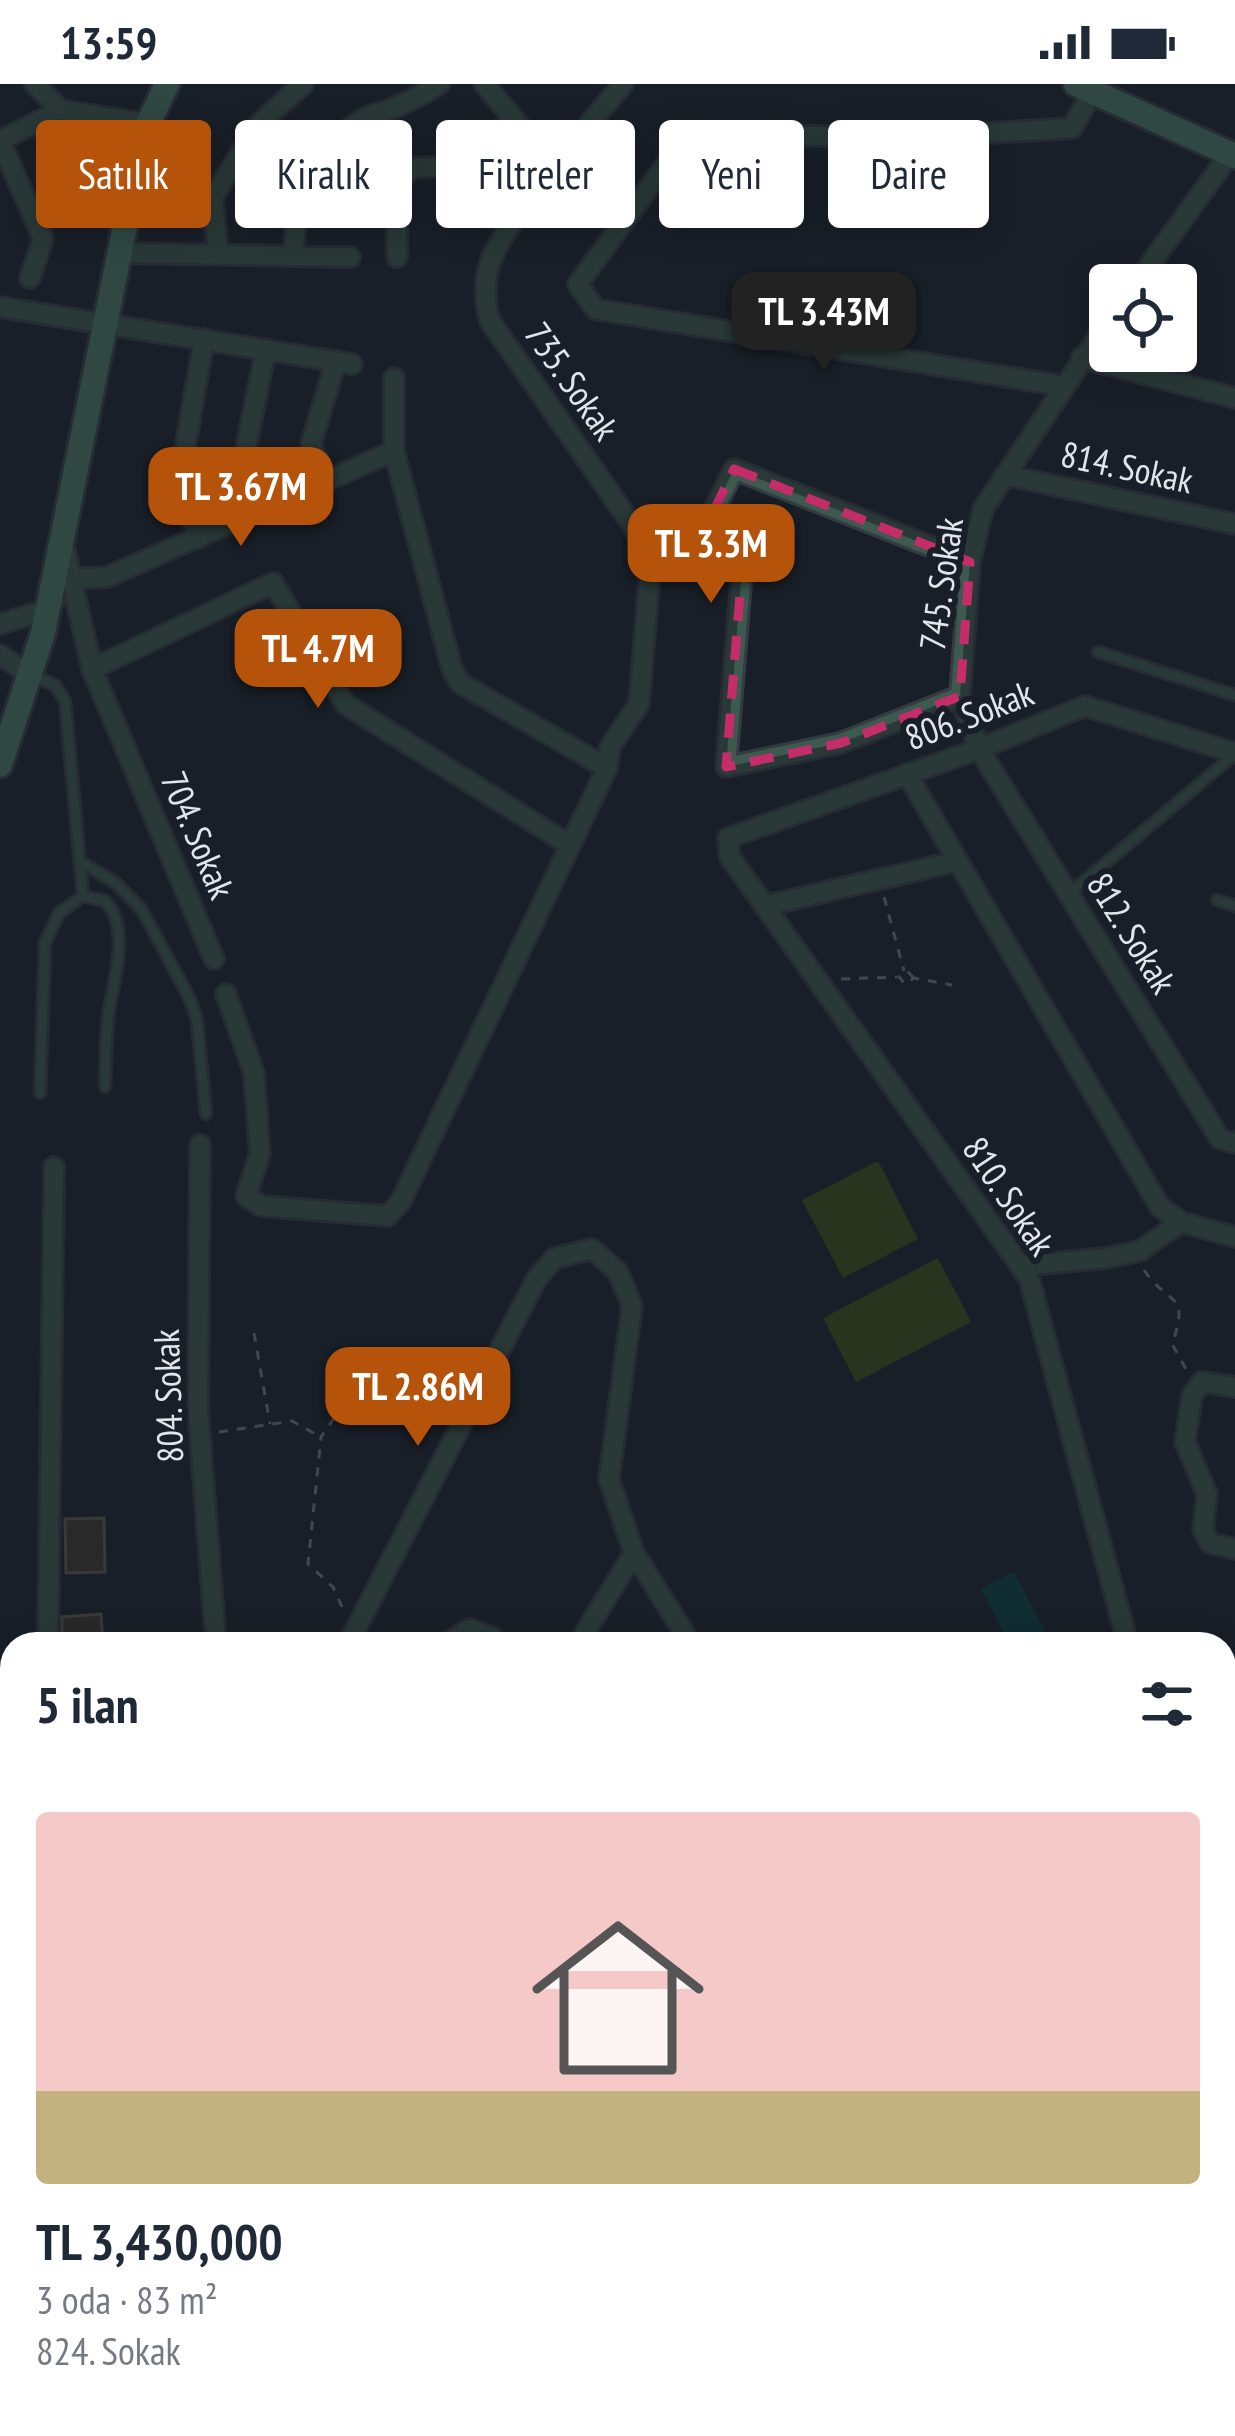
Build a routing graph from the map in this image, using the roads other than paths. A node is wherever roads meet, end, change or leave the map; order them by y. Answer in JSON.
{"nodes":[{"id":1,"x":35,"y":84,"type":"edge"},
{"id":2,"x":167,"y":84,"type":"edge"},
{"id":3,"x":303,"y":84,"type":"edge"},
{"id":4,"x":439,"y":84,"type":"edge"},
{"id":5,"x":484,"y":84,"type":"edge"},
{"id":6,"x":623,"y":84,"type":"edge"},
{"id":7,"x":1084,"y":88,"type":"edge"},
{"id":8,"x":61,"y":110,"type":"junction"},
{"id":9,"x":514,"y":119,"type":"joint"},
{"id":10,"x":123,"y":120,"type":"edge"},
{"id":11,"x":150,"y":120,"type":"edge"},
{"id":12,"x":594,"y":120,"type":"edge"},
{"id":13,"x":0,"y":141,"type":"edge"},
{"id":14,"x":1233,"y":155,"type":"edge"},
{"id":15,"x":213,"y":197,"type":"joint"},
{"id":16,"x":125,"y":228,"type":"edge"},
{"id":17,"x":511,"y":228,"type":"edge"},
{"id":18,"x":120,"y":253,"type":"junction"},
{"id":19,"x":218,"y":254,"type":"junction"},
{"id":20,"x":294,"y":256,"type":"junction"},
{"id":21,"x":350,"y":257,"type":"dead end"},
{"id":22,"x":398,"y":257,"type":"dead end"},
{"id":23,"x":1151,"y":264,"type":"edge"},
{"id":24,"x":30,"y":278,"type":"dead end"},
{"id":25,"x":0,"y":307,"type":"edge"},
{"id":26,"x":107,"y":322,"type":"junction"},
{"id":27,"x":204,"y":339,"type":"junction"},
{"id":28,"x":1089,"y":348,"type":"edge"},
{"id":29,"x":266,"y":349,"type":"junction"},
{"id":30,"x":1082,"y":358,"type":"junction"},
{"id":31,"x":394,"y":378,"type":"dead end"},
{"id":32,"x":1063,"y":386,"type":"junction"},
{"id":33,"x":1235,"y":398,"type":"edge"},
{"id":34,"x":394,"y":451,"type":"junction"},
{"id":35,"x":1005,"y":475,"type":"junction"},
{"id":36,"x":326,"y":483,"type":"junction"},
{"id":37,"x":257,"y":512,"type":"junction"},
{"id":38,"x":1235,"y":524,"type":"edge"},
{"id":39,"x":197,"y":538,"type":"junction"},
{"id":40,"x":63,"y":541,"type":"junction"},
{"id":41,"x":970,"y":562,"type":"junction"},
{"id":42,"x":71,"y":579,"type":"junction"},
{"id":43,"x":48,"y":609,"type":"junction"},
{"id":44,"x":0,"y":624,"type":"edge"},
{"id":45,"x":1098,"y":652,"type":"dead end"},
{"id":46,"x":0,"y":655,"type":"edge"},
{"id":47,"x":92,"y":669,"type":"junction"},
{"id":48,"x":29,"y":674,"type":"junction"},
{"id":49,"x":1235,"y":695,"type":"edge"},
{"id":50,"x":960,"y":696,"type":"junction"},
{"id":51,"x":979,"y":749,"type":"junction"},
{"id":52,"x":1235,"y":754,"type":"edge"},
{"id":53,"x":0,"y":765,"type":"edge"},
{"id":54,"x":607,"y":768,"type":"junction"},
{"id":55,"x":907,"y":774,"type":"junction"},
{"id":56,"x":728,"y":838,"type":"joint"},
{"id":57,"x":568,"y":844,"type":"junction"},
{"id":58,"x":958,"y":861,"type":"junction"},
{"id":59,"x":81,"y":862,"type":"junction"},
{"id":60,"x":1069,"y":895,"type":"junction"},
{"id":61,"x":83,"y":896,"type":"junction"},
{"id":62,"x":1217,"y":900,"type":"dead end"},
{"id":63,"x":764,"y":906,"type":"junction"},
{"id":64,"x":1235,"y":906,"type":"edge"},
{"id":65,"x":214,"y":959,"type":"dead end"},
{"id":66,"x":226,"y":994,"type":"dead end"},
{"id":67,"x":104,"y":1087,"type":"dead end"},
{"id":68,"x":40,"y":1093,"type":"dead end"},
{"id":69,"x":206,"y":1114,"type":"dead end"},
{"id":70,"x":1235,"y":1143,"type":"edge"},
{"id":71,"x":200,"y":1145,"type":"dead end"},
{"id":72,"x":54,"y":1167,"type":"dead end"},
{"id":73,"x":1181,"y":1222,"type":"junction"},
{"id":74,"x":1235,"y":1237,"type":"edge"},
{"id":75,"x":1020,"y":1266,"type":"junction"},
{"id":76,"x":1235,"y":1387,"type":"edge"},
{"id":77,"x":1235,"y":1549,"type":"edge"},
{"id":78,"x":634,"y":1553,"type":"junction"},
{"id":79,"x":48,"y":1632,"type":"edge"},
{"id":80,"x":215,"y":1632,"type":"edge"},
{"id":81,"x":354,"y":1632,"type":"edge"},
{"id":82,"x":585,"y":1632,"type":"edge"},
{"id":83,"x":684,"y":1632,"type":"edge"},
{"id":84,"x":1125,"y":1632,"type":"edge"}],
"edges":[{"from":1,"to":8,"type":"street"},
{"from":2,"to":11,"type":"main road"},
{"from":3,"to":15,"type":"street"},
{"from":4,"to":20,"type":"street"},
{"from":5,"to":9,"type":"street"},
{"from":6,"to":12,"type":"street"},
{"from":7,"to":14,"type":"main road"},
{"from":7,"to":32,"type":"street"},
{"from":8,"to":10,"type":"street"},
{"from":8,"to":13,"type":"street"},
{"from":9,"to":22,"type":"street"},
{"from":13,"to":24,"type":"street"},
{"from":14,"to":23,"type":"street"},
{"from":15,"to":19,"type":"street"},
{"from":16,"to":18,"type":"main road"},
{"from":17,"to":54,"type":"street","name":"735. Sokak"},
{"from":18,"to":19,"type":"street"},
{"from":18,"to":26,"type":"main road"},
{"from":19,"to":20,"type":"street"},
{"from":20,"to":21,"type":"street"},
{"from":25,"to":26,"type":"street"},
{"from":26,"to":27,"type":"street"},
{"from":26,"to":40,"type":"main road"},
{"from":27,"to":29,"type":"street"},
{"from":27,"to":39,"type":"street"},
{"from":28,"to":30,"type":"street","name":"745. Sokak"},
{"from":29,"to":36,"type":"street"},
{"from":29,"to":37,"type":"street"},
{"from":30,"to":32,"type":"street","name":"745. Sokak"},
{"from":30,"to":33,"type":"street"},
{"from":31,"to":34,"type":"street"},
{"from":32,"to":35,"type":"street","name":"745. Sokak"},
{"from":34,"to":36,"type":"street"},
{"from":34,"to":54,"type":"street"},
{"from":35,"to":38,"type":"street","name":"814. Sokak"},
{"from":35,"to":41,"type":"street","name":"745. Sokak"},
{"from":36,"to":37,"type":"street"},
{"from":37,"to":39,"type":"street"},
{"from":39,"to":42,"type":"street"},
{"from":40,"to":42,"type":"street","name":"704. Sokak"},
{"from":40,"to":43,"type":"main road"},
{"from":41,"to":50,"type":"street","name":"745. Sokak"},
{"from":41,"to":50,"type":"street","name":"806. Sokak"},
{"from":42,"to":43,"type":"street"},
{"from":42,"to":47,"type":"street","name":"704. Sokak"},
{"from":43,"to":44,"type":"street"},
{"from":43,"to":48,"type":"main road"},
{"from":45,"to":49,"type":"lane"},
{"from":46,"to":48,"type":"street"},
{"from":47,"to":57,"type":"street"},
{"from":47,"to":65,"type":"street","name":"704. Sokak"},
{"from":48,"to":53,"type":"main road"},
{"from":48,"to":59,"type":"lane"},
{"from":50,"to":51,"type":"street","name":"745. Sokak"},
{"from":51,"to":52,"type":"street","name":"806. Sokak"},
{"from":51,"to":55,"type":"street","name":"806. Sokak"},
{"from":51,"to":60,"type":"street","name":"812. Sokak"},
{"from":52,"to":60,"type":"lane"},
{"from":54,"to":57,"type":"street","name":"735. Sokak"},
{"from":55,"to":56,"type":"street","name":"806. Sokak"},
{"from":55,"to":58,"type":"street"},
{"from":56,"to":63,"type":"street","name":"810. Sokak"},
{"from":57,"to":66,"type":"street"},
{"from":58,"to":63,"type":"street"},
{"from":58,"to":73,"type":"street"},
{"from":59,"to":61,"type":"lane"},
{"from":59,"to":69,"type":"lane"},
{"from":60,"to":70,"type":"street","name":"812. Sokak"},
{"from":61,"to":67,"type":"lane"},
{"from":61,"to":68,"type":"lane"},
{"from":62,"to":64,"type":"lane"},
{"from":63,"to":75,"type":"street","name":"810. Sokak"},
{"from":71,"to":80,"type":"street","name":"804. Sokak"},
{"from":72,"to":79,"type":"street"},
{"from":73,"to":74,"type":"street"},
{"from":73,"to":75,"type":"street"},
{"from":75,"to":84,"type":"street","name":"810. Sokak"},
{"from":76,"to":77,"type":"street"},
{"from":78,"to":81,"type":"street"},
{"from":78,"to":82,"type":"street"},
{"from":78,"to":83,"type":"street"}]}
